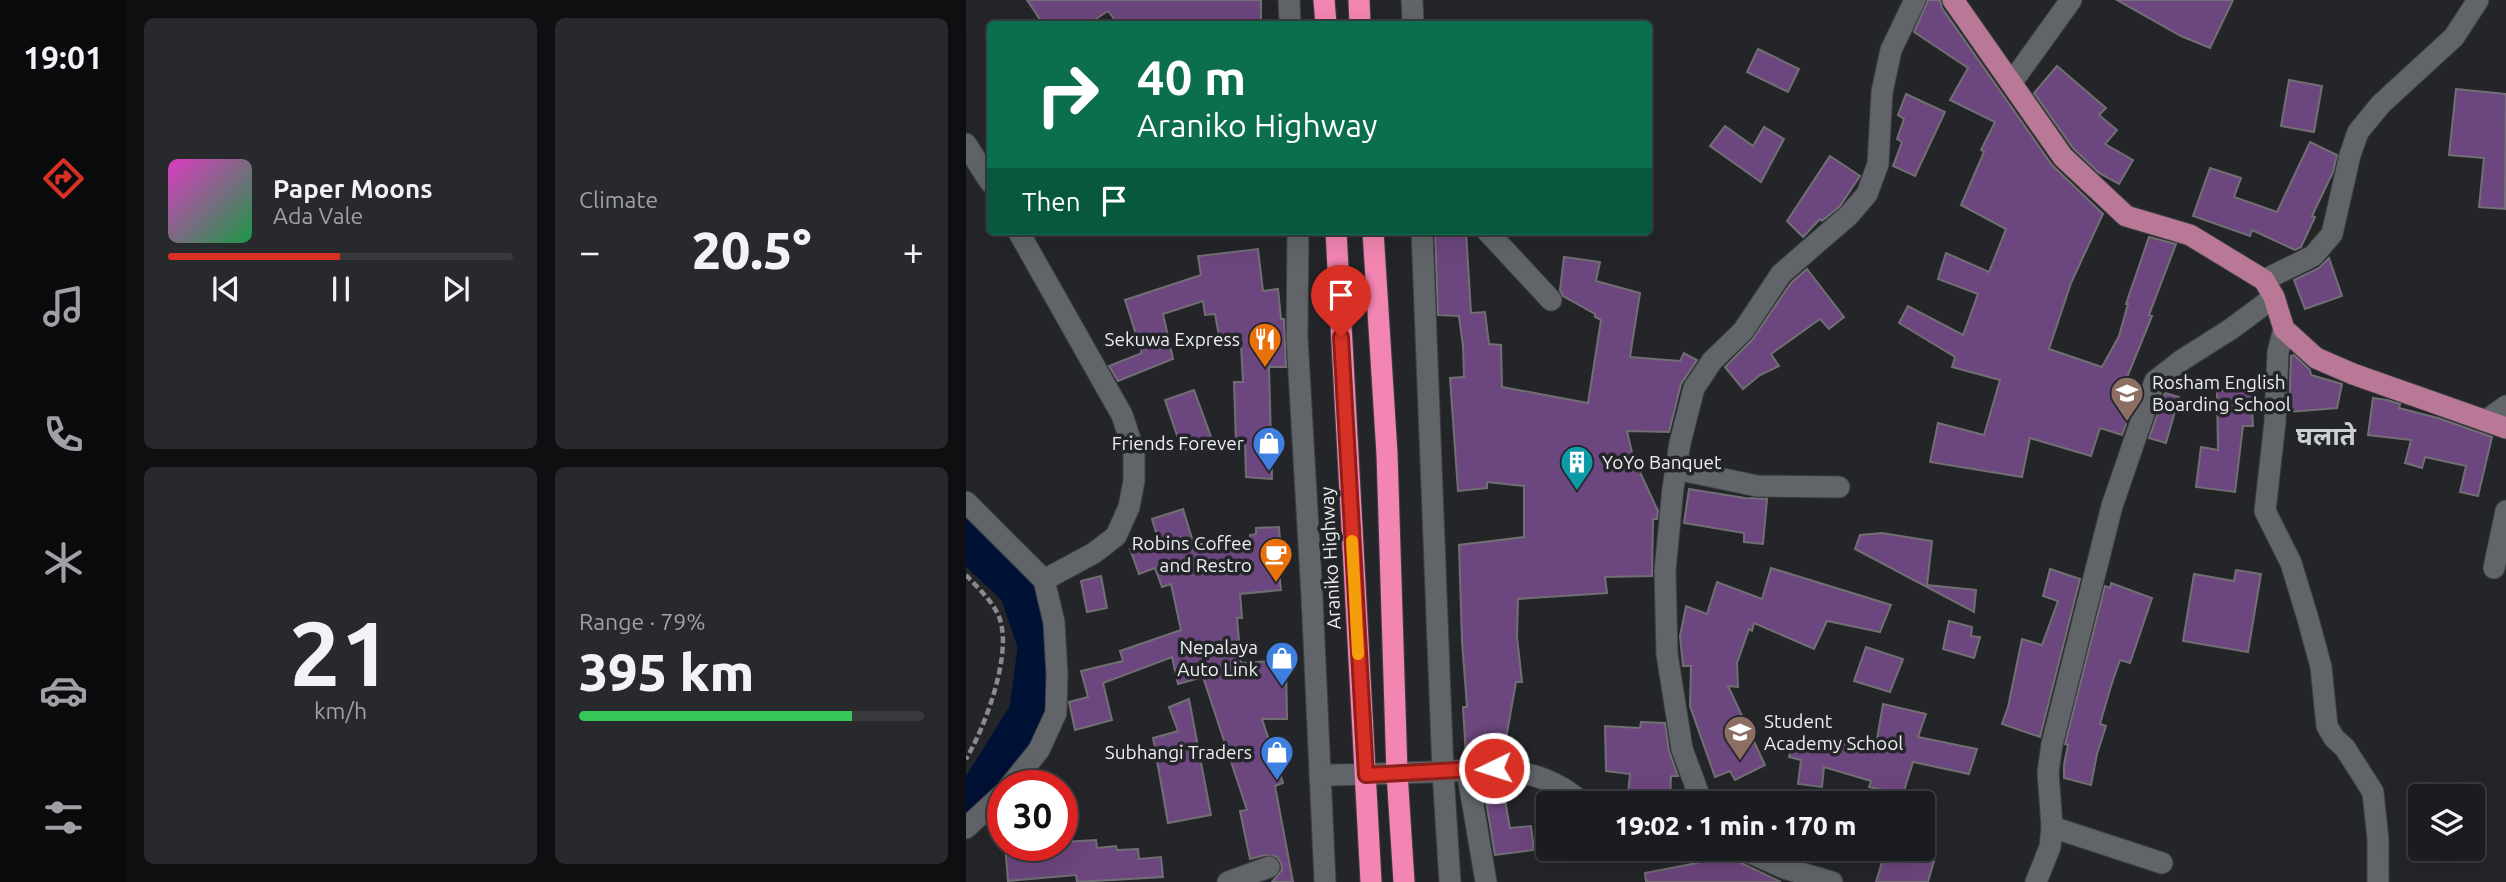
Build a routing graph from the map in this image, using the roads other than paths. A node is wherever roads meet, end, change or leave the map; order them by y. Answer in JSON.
{"nodes":[{"id":1,"x":1289,"y":0,"type":"edge"},
{"id":2,"x":1324,"y":0,"type":"edge"},
{"id":3,"x":1359,"y":0,"type":"edge"},
{"id":4,"x":1412,"y":0,"type":"edge"},
{"id":5,"x":1915,"y":0,"type":"edge"},
{"id":6,"x":1953,"y":0,"type":"edge"},
{"id":7,"x":2071,"y":0,"type":"edge"},
{"id":8,"x":2479,"y":0,"type":"edge"},
{"id":9,"x":1290,"y":21,"type":"edge"},
{"id":10,"x":1326,"y":21,"type":"edge"},
{"id":11,"x":1360,"y":21,"type":"edge"},
{"id":12,"x":1413,"y":21,"type":"edge"},
{"id":13,"x":2011,"y":82,"type":"junction"},
{"id":14,"x":966,"y":144,"type":"edge"},
{"id":15,"x":987,"y":177,"type":"edge"},
{"id":16,"x":1020,"y":235,"type":"edge"},
{"id":17,"x":1298,"y":235,"type":"edge"},
{"id":18,"x":1336,"y":235,"type":"edge"},
{"id":19,"x":1373,"y":235,"type":"edge"},
{"id":20,"x":1422,"y":235,"type":"edge"},
{"id":21,"x":1491,"y":235,"type":"edge"},
{"id":22,"x":2269,"y":288,"type":"junction"},
{"id":23,"x":1552,"y":300,"type":"dead end"},
{"id":24,"x":2284,"y":329,"type":"junction"},
{"id":25,"x":2506,"y":406,"type":"edge"},
{"id":26,"x":2485,"y":421,"type":"junction"},
{"id":27,"x":2506,"y":428,"type":"edge"},
{"id":28,"x":1676,"y":469,"type":"junction"},
{"id":29,"x":1839,"y":487,"type":"dead end"},
{"id":30,"x":966,"y":502,"type":"edge"},
{"id":31,"x":2506,"y":511,"type":"edge"},
{"id":32,"x":2494,"y":568,"type":"dead end"},
{"id":33,"x":1044,"y":580,"type":"junction"},
{"id":34,"x":1023,"y":770,"type":"edge"},
{"id":35,"x":1467,"y":770,"type":"junction"},
{"id":36,"x":1443,"y":772,"type":"junction"},
{"id":37,"x":1397,"y":773,"type":"junction"},
{"id":38,"x":1320,"y":775,"type":"junction"},
{"id":39,"x":1366,"y":775,"type":"junction"},
{"id":40,"x":1566,"y":791,"type":"edge"},
{"id":41,"x":1698,"y":791,"type":"edge"},
{"id":42,"x":987,"y":809,"type":"edge"},
{"id":43,"x":2052,"y":827,"type":"junction"},
{"id":44,"x":966,"y":828,"type":"edge"},
{"id":45,"x":1769,"y":861,"type":"edge"},
{"id":46,"x":2162,"y":863,"type":"dead end"},
{"id":47,"x":1269,"y":867,"type":"dead end"},
{"id":48,"x":1228,"y":882,"type":"edge"},
{"id":49,"x":1325,"y":882,"type":"edge"},
{"id":50,"x":1371,"y":882,"type":"edge"},
{"id":51,"x":1404,"y":882,"type":"edge"},
{"id":52,"x":1450,"y":882,"type":"edge"},
{"id":53,"x":1486,"y":882,"type":"edge"},
{"id":54,"x":1832,"y":882,"type":"edge"},
{"id":55,"x":2036,"y":882,"type":"edge"},
{"id":56,"x":2378,"y":882,"type":"edge"}],
"edges":[{"from":1,"to":9,"type":"street"},
{"from":2,"to":10,"type":"highway"},
{"from":3,"to":11,"type":"highway"},
{"from":4,"to":12,"type":"street"},
{"from":5,"to":28,"type":"street"},
{"from":6,"to":13,"type":"main road"},
{"from":7,"to":13,"type":"street"},
{"from":8,"to":22,"type":"street"},
{"from":13,"to":22,"type":"main road"},
{"from":14,"to":15,"type":"street"},
{"from":16,"to":33,"type":"street"},
{"from":17,"to":38,"type":"street"},
{"from":18,"to":39,"type":"highway","name":"Araniko Highway"},
{"from":19,"to":37,"type":"highway"},
{"from":20,"to":36,"type":"street"},
{"from":21,"to":23,"type":"street"},
{"from":22,"to":24,"type":"main road"},
{"from":22,"to":43,"type":"street"},
{"from":24,"to":26,"type":"main road"},
{"from":24,"to":56,"type":"street"},
{"from":25,"to":26,"type":"street"},
{"from":26,"to":27,"type":"main road"},
{"from":28,"to":29,"type":"street"},
{"from":28,"to":41,"type":"street"},
{"from":30,"to":33,"type":"street"},
{"from":31,"to":32,"type":"street"},
{"from":33,"to":34,"type":"street"},
{"from":35,"to":36,"type":"street"},
{"from":35,"to":40,"type":"street"},
{"from":35,"to":53,"type":"street"},
{"from":36,"to":37,"type":"street"},
{"from":36,"to":52,"type":"street"},
{"from":37,"to":39,"type":"street"},
{"from":37,"to":51,"type":"highway"},
{"from":38,"to":39,"type":"street"},
{"from":38,"to":49,"type":"street"},
{"from":39,"to":50,"type":"highway","name":"Araniko Highway"},
{"from":42,"to":44,"type":"street"},
{"from":43,"to":46,"type":"street"},
{"from":43,"to":55,"type":"street"},
{"from":45,"to":54,"type":"street"},
{"from":47,"to":48,"type":"street"}]}
